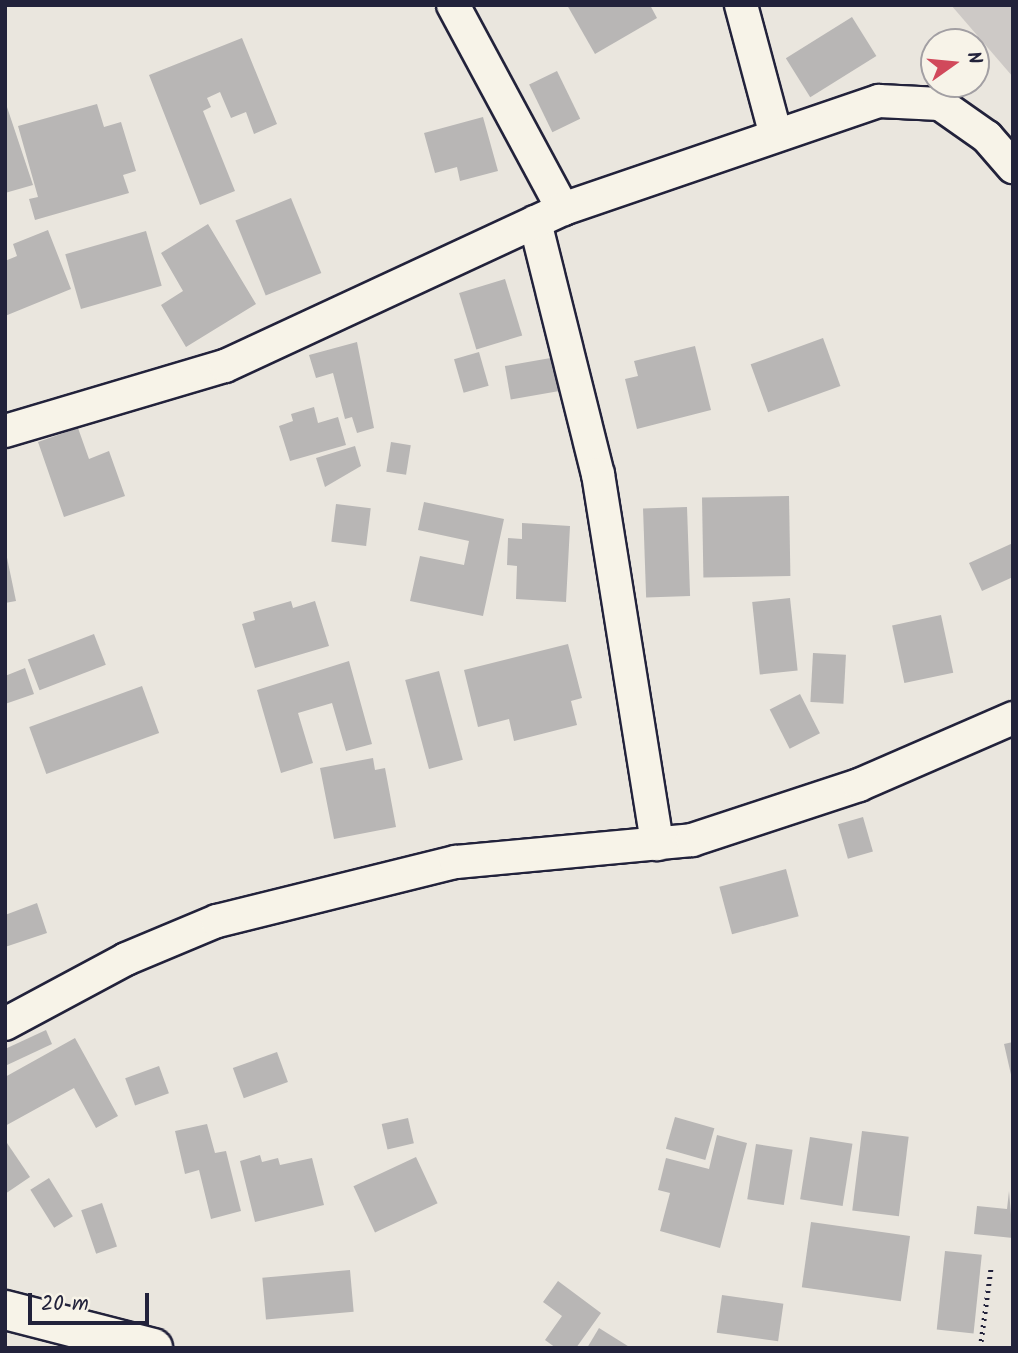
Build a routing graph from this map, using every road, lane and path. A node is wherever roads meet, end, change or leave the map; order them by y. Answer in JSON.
{"nodes":[{"id":1,"x":453,"y":5,"type":"edge"},
{"id":2,"x":741,"y":5,"type":"edge"},
{"id":3,"x":775,"y":132,"type":"junction"},
{"id":4,"x":1013,"y":167,"type":"edge"},
{"id":5,"x":549,"y":216,"type":"junction"},
{"id":6,"x":5,"y":431,"type":"edge"},
{"id":7,"x":1013,"y":718,"type":"edge"},
{"id":8,"x":657,"y":844,"type":"junction"},
{"id":9,"x":5,"y":1024,"type":"edge"},
{"id":10,"x":990,"y":1268,"type":"dead end"},
{"id":11,"x":5,"y":1310,"type":"edge"},
{"id":12,"x":153,"y":1348,"type":"edge"},
{"id":13,"x":980,"y":1348,"type":"edge"}],
"edges":[{"from":1,"to":5,"type":"street"},
{"from":2,"to":3,"type":"street"},
{"from":3,"to":4,"type":"street"},
{"from":3,"to":5,"type":"street"},
{"from":5,"to":6,"type":"street"},
{"from":5,"to":8,"type":"street"},
{"from":7,"to":8,"type":"street"},
{"from":8,"to":9,"type":"street"},
{"from":10,"to":13,"type":"path"},
{"from":11,"to":12,"type":"main road"}]}
